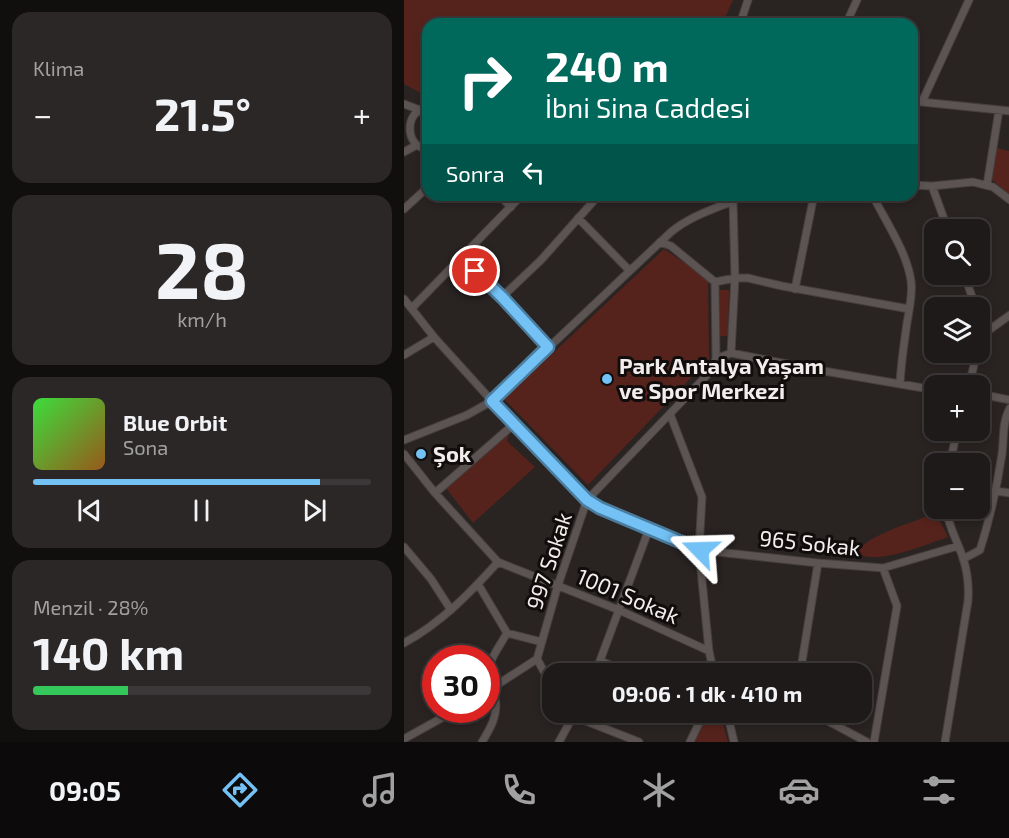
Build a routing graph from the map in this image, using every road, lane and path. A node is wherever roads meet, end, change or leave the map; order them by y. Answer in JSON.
{"nodes":[{"id":1,"x":748,"y":0,"type":"edge"},
{"id":2,"x":857,"y":0,"type":"edge"},
{"id":3,"x":969,"y":0,"type":"edge"},
{"id":4,"x":742,"y":18,"type":"edge"},
{"id":5,"x":849,"y":18,"type":"edge"},
{"id":6,"x":918,"y":101,"type":"edge"},
{"id":7,"x":922,"y":102,"type":"junction"},
{"id":8,"x":404,"y":104,"type":"edge"},
{"id":9,"x":422,"y":109,"type":"edge"},
{"id":10,"x":999,"y":110,"type":"junction"},
{"id":11,"x":422,"y":111,"type":"edge"},
{"id":12,"x":1010,"y":111,"type":"edge"},
{"id":13,"x":406,"y":116,"type":"edge"},
{"id":14,"x":404,"y":133,"type":"edge"},
{"id":15,"x":415,"y":146,"type":"junction"},
{"id":16,"x":422,"y":148,"type":"edge"},
{"id":17,"x":404,"y":152,"type":"edge"},
{"id":18,"x":918,"y":185,"type":"edge"},
{"id":19,"x":987,"y":185,"type":"junction"},
{"id":20,"x":932,"y":186,"type":"junction"},
{"id":21,"x":422,"y":192,"type":"edge"},
{"id":22,"x":1010,"y":200,"type":"edge"},
{"id":23,"x":504,"y":201,"type":"edge"},
{"id":24,"x":516,"y":201,"type":"edge"},
{"id":25,"x":594,"y":201,"type":"edge"},
{"id":26,"x":727,"y":201,"type":"edge"},
{"id":27,"x":733,"y":201,"type":"edge"},
{"id":28,"x":813,"y":201,"type":"edge"},
{"id":29,"x":876,"y":201,"type":"edge"},
{"id":30,"x":511,"y":207,"type":"junction"},
{"id":31,"x":404,"y":209,"type":"edge"},
{"id":32,"x":578,"y":218,"type":"junction"},
{"id":33,"x":944,"y":219,"type":"edge"},
{"id":34,"x":660,"y":242,"type":"junction"},
{"id":35,"x":462,"y":258,"type":"junction"},
{"id":36,"x":629,"y":270,"type":"junction"},
{"id":37,"x":735,"y":278,"type":"junction"},
{"id":38,"x":715,"y":282,"type":"junction"},
{"id":39,"x":796,"y":289,"type":"junction"},
{"id":40,"x":502,"y":297,"type":"junction"},
{"id":41,"x":404,"y":299,"type":"edge"},
{"id":42,"x":412,"y":309,"type":"junction"},
{"id":43,"x":909,"y":309,"type":"junction"},
{"id":44,"x":1010,"y":315,"type":"edge"},
{"id":45,"x":990,"y":331,"type":"edge"},
{"id":46,"x":434,"y":337,"type":"junction"},
{"id":47,"x":548,"y":347,"type":"junction"},
{"id":48,"x":731,"y":353,"type":"junction"},
{"id":49,"x":404,"y":355,"type":"edge"},
{"id":50,"x":716,"y":359,"type":"junction"},
{"id":51,"x":900,"y":384,"type":"junction"},
{"id":52,"x":924,"y":388,"type":"edge"},
{"id":53,"x":990,"y":396,"type":"edge"},
{"id":54,"x":1010,"y":400,"type":"edge"},
{"id":55,"x":492,"y":401,"type":"junction"},
{"id":56,"x":1010,"y":408,"type":"edge"},
{"id":57,"x":670,"y":414,"type":"junction"},
{"id":58,"x":514,"y":424,"type":"junction"},
{"id":59,"x":404,"y":440,"type":"edge"},
{"id":60,"x":404,"y":454,"type":"edge"},
{"id":61,"x":996,"y":491,"type":"junction"},
{"id":62,"x":435,"y":493,"type":"junction"},
{"id":63,"x":1010,"y":493,"type":"edge"},
{"id":64,"x":587,"y":500,"type":"junction"},
{"id":65,"x":948,"y":519,"type":"edge"},
{"id":66,"x":649,"y":529,"type":"junction"},
{"id":67,"x":958,"y":546,"type":"junction"},
{"id":68,"x":404,"y":549,"type":"edge"},
{"id":69,"x":700,"y":550,"type":"junction"},
{"id":70,"x":963,"y":559,"type":"junction"},
{"id":71,"x":498,"y":562,"type":"junction"},
{"id":72,"x":818,"y":563,"type":"junction"},
{"id":73,"x":883,"y":568,"type":"junction"},
{"id":74,"x":478,"y":584,"type":"junction"},
{"id":75,"x":558,"y":585,"type":"junction"},
{"id":76,"x":451,"y":610,"type":"junction"},
{"id":77,"x":619,"y":610,"type":"junction"},
{"id":78,"x":507,"y":633,"type":"junction"},
{"id":79,"x":542,"y":642,"type":"junction"},
{"id":80,"x":404,"y":643,"type":"edge"},
{"id":81,"x":500,"y":645,"type":"edge"},
{"id":82,"x":709,"y":651,"type":"junction"},
{"id":83,"x":537,"y":659,"type":"junction"},
{"id":84,"x":600,"y":661,"type":"joint"},
{"id":85,"x":605,"y":663,"type":"edge"},
{"id":86,"x":712,"y":663,"type":"edge"},
{"id":87,"x":802,"y":663,"type":"edge"},
{"id":88,"x":542,"y":668,"type":"edge"},
{"id":89,"x":500,"y":684,"type":"edge"},
{"id":90,"x":433,"y":723,"type":"edge"},
{"id":91,"x":492,"y":723,"type":"edge"},
{"id":92,"x":570,"y":723,"type":"edge"},
{"id":93,"x":594,"y":723,"type":"edge"},
{"id":94,"x":699,"y":723,"type":"edge"},
{"id":95,"x":730,"y":723,"type":"edge"},
{"id":96,"x":832,"y":723,"type":"edge"},
{"id":97,"x":404,"y":739,"type":"edge"},
{"id":98,"x":482,"y":742,"type":"edge"},
{"id":99,"x":559,"y":742,"type":"edge"},
{"id":100,"x":639,"y":742,"type":"edge"},
{"id":101,"x":690,"y":742,"type":"edge"},
{"id":102,"x":734,"y":742,"type":"edge"},
{"id":103,"x":867,"y":742,"type":"edge"},
{"id":104,"x":874,"y":742,"type":"edge"},
{"id":105,"x":945,"y":742,"type":"edge"}],
"edges":[{"from":1,"to":4,"type":"street"},
{"from":2,"to":5,"type":"street"},
{"from":3,"to":7,"type":"street"},
{"from":6,"to":7,"type":"street"},
{"from":7,"to":10,"type":"street"},
{"from":8,"to":9,"type":"street"},
{"from":10,"to":12,"type":"street"},
{"from":10,"to":19,"type":"street"},
{"from":11,"to":13,"type":"street"},
{"from":13,"to":14,"type":"street"},
{"from":14,"to":15,"type":"street"},
{"from":15,"to":16,"type":"street"},
{"from":15,"to":17,"type":"street"},
{"from":18,"to":20,"type":"street"},
{"from":19,"to":20,"type":"street"},
{"from":19,"to":22,"type":"street"},
{"from":20,"to":33,"type":"street"},
{"from":21,"to":31,"type":"street"},
{"from":23,"to":30,"type":"street"},
{"from":24,"to":30,"type":"street"},
{"from":25,"to":32,"type":"street"},
{"from":26,"to":34,"type":"street"},
{"from":27,"to":37,"type":"street"},
{"from":28,"to":39,"type":"street"},
{"from":29,"to":43,"type":"street"},
{"from":30,"to":35,"type":"street"},
{"from":32,"to":36,"type":"street"},
{"from":32,"to":40,"type":"street"},
{"from":34,"to":36,"type":"street"},
{"from":34,"to":38,"type":"street"},
{"from":35,"to":40,"type":"street"},
{"from":35,"to":42,"type":"street"},
{"from":36,"to":47,"type":"street"},
{"from":37,"to":38,"type":"street"},
{"from":37,"to":39,"type":"street"},
{"from":37,"to":48,"type":"street"},
{"from":38,"to":50,"type":"street"},
{"from":39,"to":43,"type":"street"},
{"from":40,"to":47,"type":"street"},
{"from":41,"to":42,"type":"street","name":"965 Sokak"},
{"from":42,"to":46,"type":"street","name":"965 Sokak"},
{"from":43,"to":51,"type":"street"},
{"from":44,"to":45,"type":"street"},
{"from":46,"to":49,"type":"street"},
{"from":46,"to":55,"type":"street","name":"965 Sokak"},
{"from":47,"to":55,"type":"street"},
{"from":48,"to":50,"type":"street"},
{"from":48,"to":51,"type":"street"},
{"from":50,"to":57,"type":"street","name":"997 Sokak"},
{"from":51,"to":52,"type":"street"},
{"from":53,"to":54,"type":"street"},
{"from":55,"to":58,"type":"street","name":"965 Sokak"},
{"from":55,"to":59,"type":"street"},
{"from":56,"to":61,"type":"street"},
{"from":57,"to":64,"type":"street","name":"997 Sokak"},
{"from":57,"to":69,"type":"street"},
{"from":58,"to":62,"type":"street"},
{"from":58,"to":64,"type":"street","name":"965 Sokak"},
{"from":60,"to":62,"type":"street","name":"1001 Sokak"},
{"from":61,"to":63,"type":"street"},
{"from":61,"to":70,"type":"street"},
{"from":62,"to":71,"type":"street","name":"1001 Sokak"},
{"from":64,"to":66,"type":"street","name":"965 Sokak"},
{"from":64,"to":75,"type":"street","name":"997 Sokak"},
{"from":65,"to":67,"type":"street"},
{"from":66,"to":69,"type":"street","name":"965 Sokak"},
{"from":66,"to":77,"type":"street"},
{"from":67,"to":70,"type":"street"},
{"from":67,"to":73,"type":"street","name":"965 Sokak"},
{"from":68,"to":76,"type":"street"},
{"from":69,"to":72,"type":"street","name":"965 Sokak"},
{"from":69,"to":82,"type":"street"},
{"from":70,"to":105,"type":"street"},
{"from":71,"to":74,"type":"street"},
{"from":71,"to":75,"type":"street","name":"1001 Sokak"},
{"from":72,"to":73,"type":"street","name":"965 Sokak"},
{"from":72,"to":87,"type":"street"},
{"from":73,"to":104,"type":"street"},
{"from":74,"to":76,"type":"street"},
{"from":74,"to":78,"type":"street"},
{"from":75,"to":77,"type":"street","name":"1001 Sokak"},
{"from":75,"to":79,"type":"street","name":"997 Sokak"},
{"from":76,"to":80,"type":"street"},
{"from":77,"to":82,"type":"street","name":"1001 Sokak"},
{"from":77,"to":84,"type":"street"},
{"from":78,"to":79,"type":"street"},
{"from":78,"to":81,"type":"street"},
{"from":79,"to":83,"type":"street","name":"997 Sokak"},
{"from":82,"to":86,"type":"street"},
{"from":83,"to":88,"type":"street"},
{"from":83,"to":89,"type":"street"},
{"from":84,"to":85,"type":"street"},
{"from":90,"to":97,"type":"street"},
{"from":91,"to":98,"type":"street"},
{"from":92,"to":99,"type":"street"},
{"from":93,"to":100,"type":"street"},
{"from":94,"to":101,"type":"street"},
{"from":95,"to":102,"type":"street"},
{"from":96,"to":103,"type":"street"}]}
